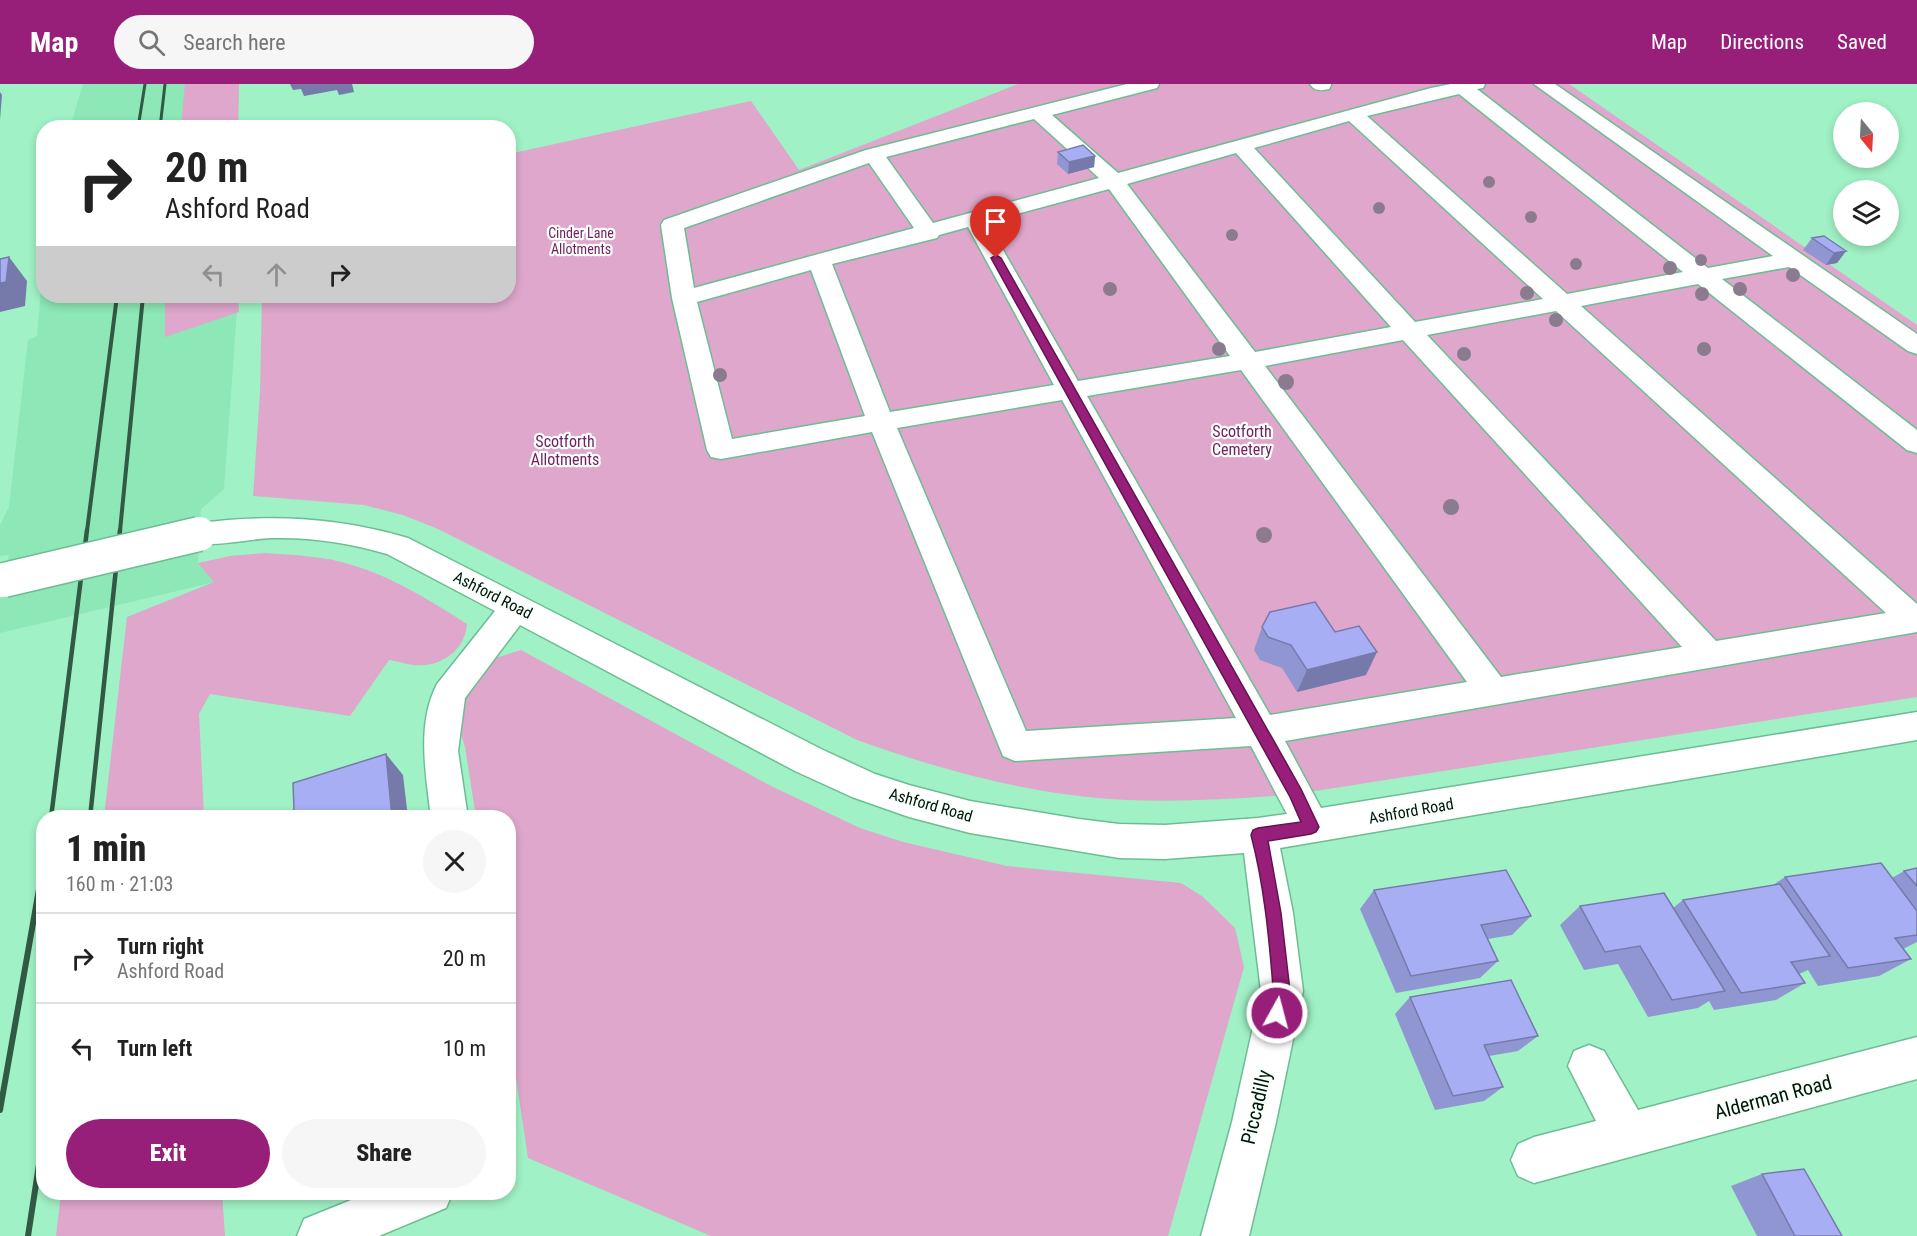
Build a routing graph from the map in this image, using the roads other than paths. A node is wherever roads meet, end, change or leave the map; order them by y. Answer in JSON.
{"nodes":[{"id":1,"x":1150,"y":84,"type":"edge"},
{"id":2,"x":1543,"y":84,"type":"edge"},
{"id":3,"x":1469,"y":86,"type":"edge"},
{"id":4,"x":1037,"y":111,"type":"junction"},
{"id":5,"x":1354,"y":115,"type":"junction"},
{"id":6,"x":1241,"y":146,"type":"junction"},
{"id":7,"x":873,"y":154,"type":"junction"},
{"id":8,"x":1114,"y":181,"type":"junction"},
{"id":9,"x":975,"y":220,"type":"junction"},
{"id":10,"x":929,"y":233,"type":"junction"},
{"id":11,"x":1793,"y":259,"type":"junction"},
{"id":12,"x":819,"y":260,"type":"junction"},
{"id":13,"x":1704,"y":277,"type":"junction"},
{"id":14,"x":684,"y":298,"type":"junction"},
{"id":15,"x":1561,"y":302,"type":"junction"},
{"id":16,"x":1408,"y":330,"type":"junction"},
{"id":17,"x":1917,"y":346,"type":"edge"},
{"id":18,"x":1249,"y":362,"type":"junction"},
{"id":19,"x":1071,"y":392,"type":"junction"},
{"id":20,"x":881,"y":422,"type":"junction"},
{"id":21,"x":1917,"y":444,"type":"edge"},
{"id":22,"x":2,"y":580,"type":"edge"},
{"id":23,"x":516,"y":607,"type":"junction"},
{"id":24,"x":1915,"y":620,"type":"edge"},
{"id":25,"x":1709,"y":655,"type":"junction"},
{"id":26,"x":1494,"y":693,"type":"junction"},
{"id":27,"x":1917,"y":726,"type":"edge"},
{"id":28,"x":1260,"y":731,"type":"junction"},
{"id":29,"x":449,"y":810,"type":"edge"},
{"id":30,"x":1311,"y":827,"type":"junction"},
{"id":31,"x":1258,"y":835,"type":"junction"},
{"id":32,"x":1917,"y":1058,"type":"edge"},
{"id":33,"x":1589,"y":1066,"type":"dead end"},
{"id":34,"x":1628,"y":1136,"type":"junction"},
{"id":35,"x":1534,"y":1160,"type":"dead end"},
{"id":36,"x":410,"y":1200,"type":"edge"},
{"id":37,"x":321,"y":1236,"type":"edge"},
{"id":38,"x":1225,"y":1236,"type":"edge"}],
"edges":[{"from":1,"to":4,"type":"street"},
{"from":2,"to":11,"type":"street"},
{"from":3,"to":5,"type":"street"},
{"from":3,"to":13,"type":"street"},
{"from":4,"to":7,"type":"street"},
{"from":4,"to":8,"type":"street"},
{"from":5,"to":6,"type":"street"},
{"from":5,"to":15,"type":"street"},
{"from":6,"to":8,"type":"street"},
{"from":6,"to":16,"type":"street"},
{"from":7,"to":10,"type":"street"},
{"from":7,"to":14,"type":"street"},
{"from":8,"to":9,"type":"street"},
{"from":8,"to":18,"type":"street"},
{"from":9,"to":10,"type":"street"},
{"from":9,"to":19,"type":"street"},
{"from":10,"to":12,"type":"street"},
{"from":11,"to":13,"type":"street"},
{"from":11,"to":17,"type":"street"},
{"from":12,"to":14,"type":"street"},
{"from":12,"to":20,"type":"street"},
{"from":13,"to":15,"type":"street"},
{"from":13,"to":21,"type":"street"},
{"from":14,"to":20,"type":"street"},
{"from":15,"to":16,"type":"street"},
{"from":15,"to":24,"type":"street"},
{"from":16,"to":18,"type":"street"},
{"from":16,"to":25,"type":"street"},
{"from":18,"to":19,"type":"street"},
{"from":18,"to":26,"type":"street"},
{"from":19,"to":20,"type":"street"},
{"from":19,"to":28,"type":"street"},
{"from":20,"to":28,"type":"street"},
{"from":22,"to":23,"type":"street","name":"Ashford Road","bridge":true},
{"from":23,"to":29,"type":"street"},
{"from":23,"to":31,"type":"street","name":"Ashford Road"},
{"from":24,"to":25,"type":"street"},
{"from":25,"to":26,"type":"street"},
{"from":26,"to":28,"type":"street"},
{"from":27,"to":30,"type":"street","name":"Ashford Road"},
{"from":28,"to":30,"type":"street"},
{"from":30,"to":31,"type":"street","name":"Ashford Road"},
{"from":31,"to":38,"type":"street","name":"Piccadilly"},
{"from":32,"to":34,"type":"street","name":"Alderman Road"},
{"from":33,"to":34,"type":"street"},
{"from":34,"to":35,"type":"street","name":"Alderman Road"},
{"from":36,"to":37,"type":"street"}]}
